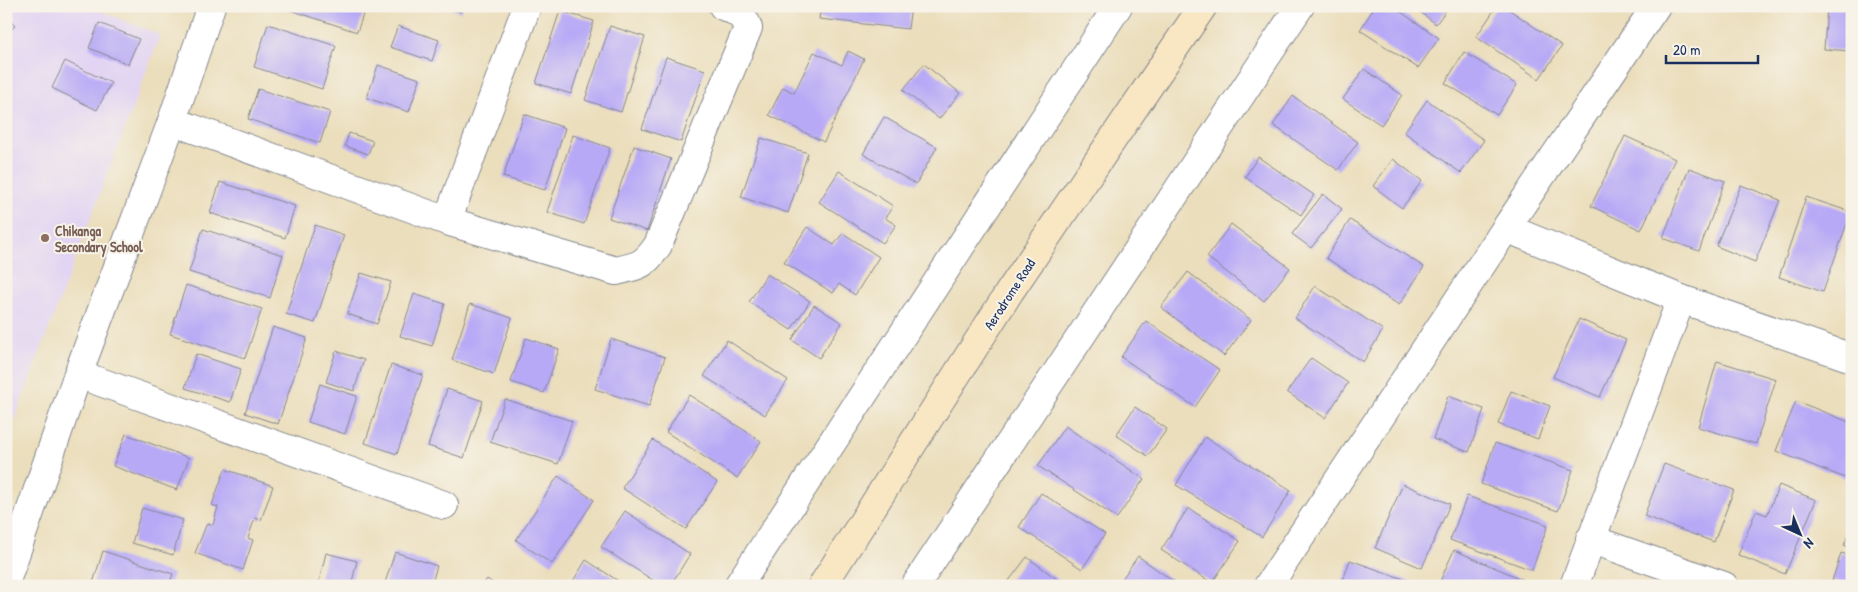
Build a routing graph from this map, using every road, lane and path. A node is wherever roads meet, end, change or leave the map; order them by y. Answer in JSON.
{"nodes":[{"id":1,"x":211,"y":6,"type":"edge"},
{"id":2,"x":527,"y":6,"type":"edge"},
{"id":3,"x":723,"y":6,"type":"edge"},
{"id":4,"x":1118,"y":6,"type":"edge"},
{"id":5,"x":1203,"y":6,"type":"edge"},
{"id":6,"x":1300,"y":6,"type":"edge"},
{"id":7,"x":1656,"y":6,"type":"edge"},
{"id":8,"x":172,"y":121,"type":"junction"},
{"id":9,"x":447,"y":221,"type":"junction"},
{"id":10,"x":1506,"y":228,"type":"junction"},
{"id":11,"x":1681,"y":299,"type":"junction"},
{"id":12,"x":1852,"y":358,"type":"edge"},
{"id":13,"x":78,"y":374,"type":"junction"},
{"id":14,"x":444,"y":505,"type":"dead end"},
{"id":15,"x":1590,"y":539,"type":"junction"},
{"id":16,"x":6,"y":581,"type":"edge"},
{"id":17,"x":738,"y":586,"type":"edge"},
{"id":18,"x":822,"y":586,"type":"edge"},
{"id":19,"x":915,"y":586,"type":"edge"},
{"id":20,"x":1268,"y":586,"type":"edge"},
{"id":21,"x":1574,"y":586,"type":"edge"},
{"id":22,"x":1724,"y":586,"type":"edge"}],
"edges":[{"from":1,"to":8,"type":"street"},
{"from":2,"to":9,"type":"street"},
{"from":3,"to":9,"type":"street"},
{"from":4,"to":17,"type":"street"},
{"from":5,"to":18,"type":"street","name":"Aerodrome Road"},
{"from":6,"to":19,"type":"street"},
{"from":7,"to":10,"type":"street"},
{"from":8,"to":9,"type":"street"},
{"from":8,"to":13,"type":"street"},
{"from":10,"to":11,"type":"street"},
{"from":10,"to":20,"type":"street"},
{"from":11,"to":12,"type":"street"},
{"from":11,"to":15,"type":"street"},
{"from":13,"to":14,"type":"street"},
{"from":13,"to":16,"type":"street"},
{"from":15,"to":21,"type":"street"},
{"from":15,"to":22,"type":"street"}]}
